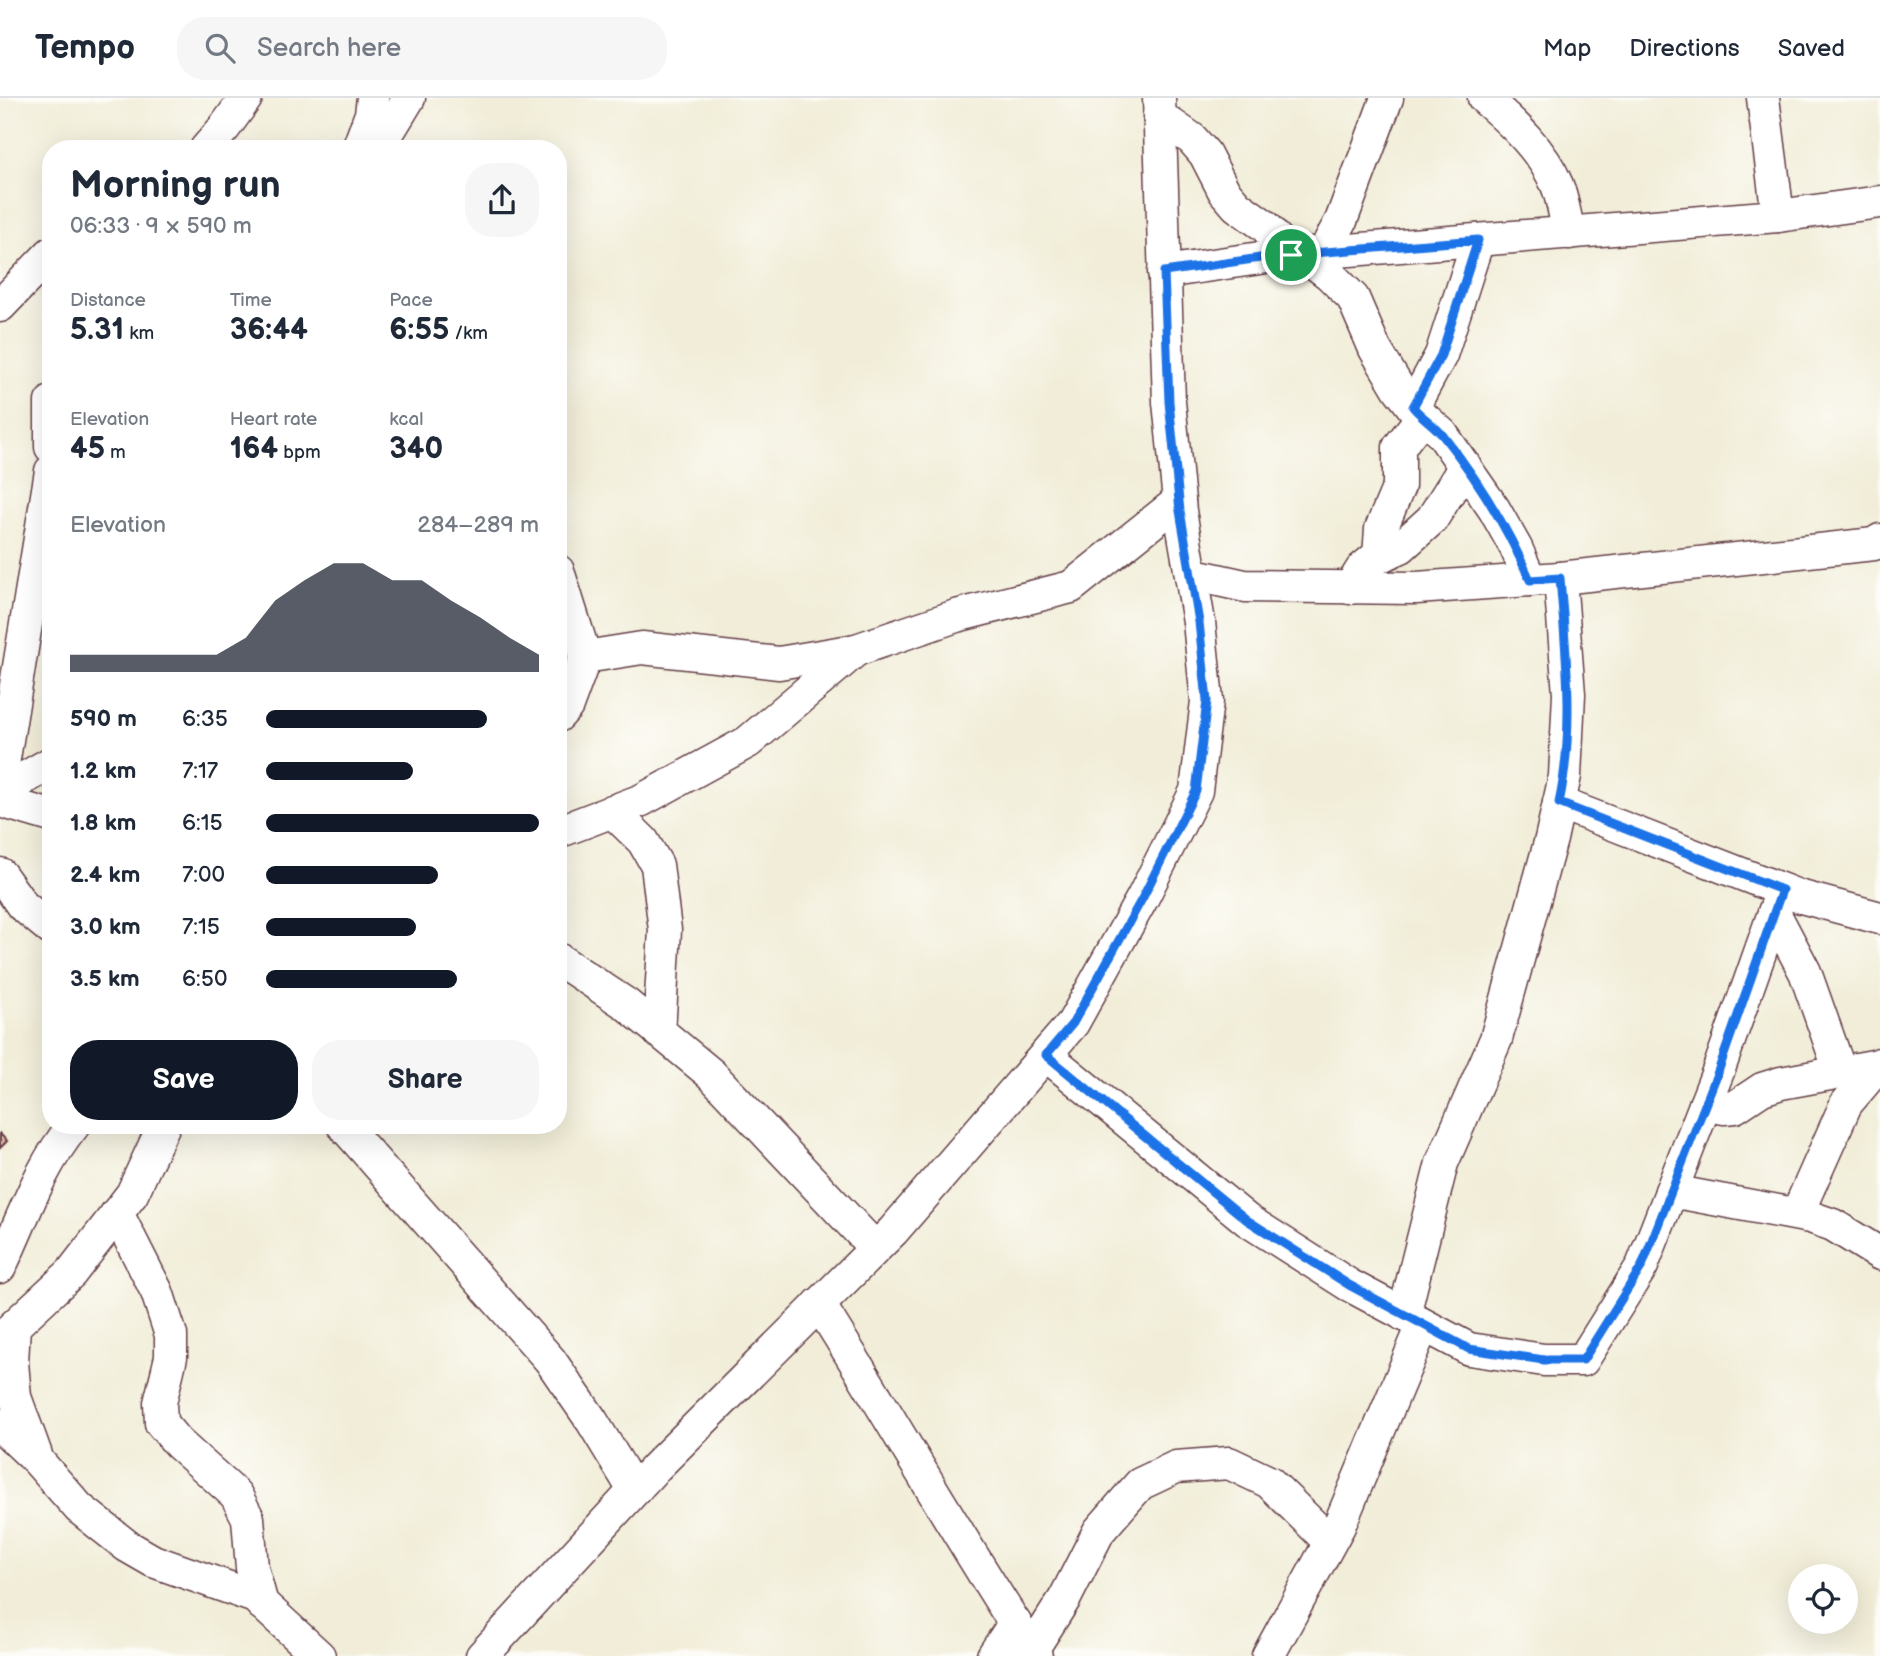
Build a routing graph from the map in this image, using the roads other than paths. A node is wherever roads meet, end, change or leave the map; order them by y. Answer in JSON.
{"nodes":[{"id":1,"x":246,"y":98,"type":"edge"},
{"id":2,"x":373,"y":98,"type":"edge"},
{"id":3,"x":409,"y":98,"type":"edge"},
{"id":4,"x":1387,"y":98,"type":"edge"},
{"id":5,"x":1484,"y":98,"type":"edge"},
{"id":6,"x":1763,"y":98,"type":"edge"},
{"id":7,"x":1159,"y":107,"type":"edge"},
{"id":8,"x":214,"y":140,"type":"edge"},
{"id":9,"x":361,"y":140,"type":"edge"},
{"id":10,"x":383,"y":140,"type":"edge"},
{"id":11,"x":1880,"y":202,"type":"edge"},
{"id":12,"x":1778,"y":216,"type":"junction"},
{"id":13,"x":1569,"y":233,"type":"junction"},
{"id":14,"x":1478,"y":240,"type":"junction"},
{"id":15,"x":1305,"y":253,"type":"junction"},
{"id":16,"x":42,"y":262,"type":"edge"},
{"id":17,"x":1164,"y":272,"type":"junction"},
{"id":18,"x":0,"y":306,"type":"edge"},
{"id":19,"x":1417,"y":412,"type":"junction"},
{"id":20,"x":1465,"y":466,"type":"junction"},
{"id":21,"x":1179,"y":501,"type":"junction"},
{"id":22,"x":42,"y":526,"type":"edge"},
{"id":23,"x":1880,"y":540,"type":"edge"},
{"id":24,"x":1379,"y":557,"type":"junction"},
{"id":25,"x":1191,"y":574,"type":"junction"},
{"id":26,"x":1545,"y":579,"type":"junction"},
{"id":27,"x":1350,"y":588,"type":"junction"},
{"id":28,"x":567,"y":601,"type":"edge"},
{"id":29,"x":856,"y":650,"type":"junction"},
{"id":30,"x":584,"y":657,"type":"junction"},
{"id":31,"x":567,"y":706,"type":"edge"},
{"id":32,"x":42,"y":768,"type":"edge"},
{"id":33,"x":0,"y":783,"type":"edge"},
{"id":34,"x":0,"y":792,"type":"edge"},
{"id":35,"x":0,"y":801,"type":"edge"},
{"id":36,"x":1559,"y":803,"type":"junction"},
{"id":37,"x":612,"y":811,"type":"junction"},
{"id":38,"x":42,"y":813,"type":"edge"},
{"id":39,"x":567,"y":828,"type":"edge"},
{"id":40,"x":0,"y":874,"type":"edge"},
{"id":41,"x":1778,"y":902,"type":"junction"},
{"id":42,"x":1880,"y":918,"type":"edge"},
{"id":43,"x":42,"y":922,"type":"edge"},
{"id":44,"x":567,"y":965,"type":"edge"},
{"id":45,"x":659,"y":1032,"type":"junction"},
{"id":46,"x":1046,"y":1055,"type":"junction"},
{"id":47,"x":1880,"y":1064,"type":"edge"},
{"id":48,"x":1840,"y":1071,"type":"junction"},
{"id":49,"x":1705,"y":1105,"type":"junction"},
{"id":50,"x":66,"y":1134,"type":"edge"},
{"id":51,"x":159,"y":1134,"type":"edge"},
{"id":52,"x":351,"y":1134,"type":"edge"},
{"id":53,"x":1671,"y":1191,"type":"junction"},
{"id":54,"x":117,"y":1213,"type":"junction"},
{"id":55,"x":1797,"y":1214,"type":"junction"},
{"id":56,"x":875,"y":1248,"type":"junction"},
{"id":57,"x":1880,"y":1254,"type":"edge"},
{"id":58,"x":0,"y":1267,"type":"edge"},
{"id":59,"x":819,"y":1304,"type":"junction"},
{"id":60,"x":1413,"y":1320,"type":"junction"},
{"id":61,"x":7,"y":1332,"type":"edge"},
{"id":62,"x":0,"y":1425,"type":"edge"},
{"id":63,"x":37,"y":1460,"type":"junction"},
{"id":64,"x":634,"y":1490,"type":"junction"},
{"id":65,"x":1330,"y":1542,"type":"junction"},
{"id":66,"x":262,"y":1604,"type":"junction"},
{"id":67,"x":1016,"y":1623,"type":"junction"},
{"id":68,"x":1034,"y":1653,"type":"edge"},
{"id":69,"x":319,"y":1656,"type":"edge"},
{"id":70,"x":482,"y":1656,"type":"edge"},
{"id":71,"x":993,"y":1656,"type":"edge"},
{"id":72,"x":1268,"y":1656,"type":"edge"}],
"edges":[{"from":1,"to":8,"type":"street"},
{"from":2,"to":9,"type":"street"},
{"from":3,"to":10,"type":"street"},
{"from":4,"to":15,"type":"street"},
{"from":5,"to":13,"type":"street"},
{"from":6,"to":12,"type":"street"},
{"from":7,"to":15,"type":"street"},
{"from":7,"to":17,"type":"street"},
{"from":11,"to":12,"type":"street"},
{"from":12,"to":13,"type":"street"},
{"from":13,"to":14,"type":"street"},
{"from":14,"to":15,"type":"street"},
{"from":14,"to":19,"type":"street"},
{"from":15,"to":17,"type":"street"},
{"from":15,"to":19,"type":"street"},
{"from":16,"to":18,"type":"street"},
{"from":17,"to":21,"type":"street"},
{"from":19,"to":20,"type":"street"},
{"from":19,"to":24,"type":"street"},
{"from":20,"to":24,"type":"street"},
{"from":20,"to":26,"type":"street"},
{"from":21,"to":25,"type":"street"},
{"from":21,"to":29,"type":"street"},
{"from":22,"to":33,"type":"street"},
{"from":23,"to":26,"type":"street"},
{"from":24,"to":27,"type":"street"},
{"from":25,"to":27,"type":"street"},
{"from":25,"to":46,"type":"street"},
{"from":26,"to":27,"type":"street"},
{"from":26,"to":36,"type":"street"},
{"from":28,"to":30,"type":"street"},
{"from":29,"to":30,"type":"street"},
{"from":29,"to":37,"type":"street"},
{"from":30,"to":31,"type":"street"},
{"from":32,"to":34,"type":"street"},
{"from":35,"to":38,"type":"street"},
{"from":36,"to":41,"type":"street"},
{"from":36,"to":60,"type":"street"},
{"from":37,"to":39,"type":"street"},
{"from":37,"to":45,"type":"street"},
{"from":40,"to":43,"type":"street"},
{"from":41,"to":42,"type":"street"},
{"from":41,"to":48,"type":"street"},
{"from":41,"to":49,"type":"street"},
{"from":44,"to":45,"type":"street"},
{"from":45,"to":56,"type":"street"},
{"from":46,"to":56,"type":"street"},
{"from":46,"to":60,"type":"street"},
{"from":47,"to":48,"type":"street"},
{"from":47,"to":55,"type":"street"},
{"from":48,"to":49,"type":"street"},
{"from":49,"to":53,"type":"street"},
{"from":50,"to":58,"type":"street"},
{"from":51,"to":54,"type":"street"},
{"from":52,"to":64,"type":"street"},
{"from":53,"to":55,"type":"street"},
{"from":53,"to":60,"type":"street"},
{"from":54,"to":61,"type":"street"},
{"from":54,"to":66,"type":"street"},
{"from":55,"to":57,"type":"street"},
{"from":56,"to":59,"type":"street"},
{"from":59,"to":64,"type":"street"},
{"from":59,"to":67,"type":"street"},
{"from":60,"to":65,"type":"street"},
{"from":61,"to":63,"type":"street"},
{"from":62,"to":63,"type":"street"},
{"from":63,"to":66,"type":"street"},
{"from":64,"to":70,"type":"street"},
{"from":65,"to":68,"type":"street"},
{"from":65,"to":72,"type":"street"},
{"from":66,"to":69,"type":"street"},
{"from":67,"to":68,"type":"street"},
{"from":67,"to":71,"type":"street"}]}
